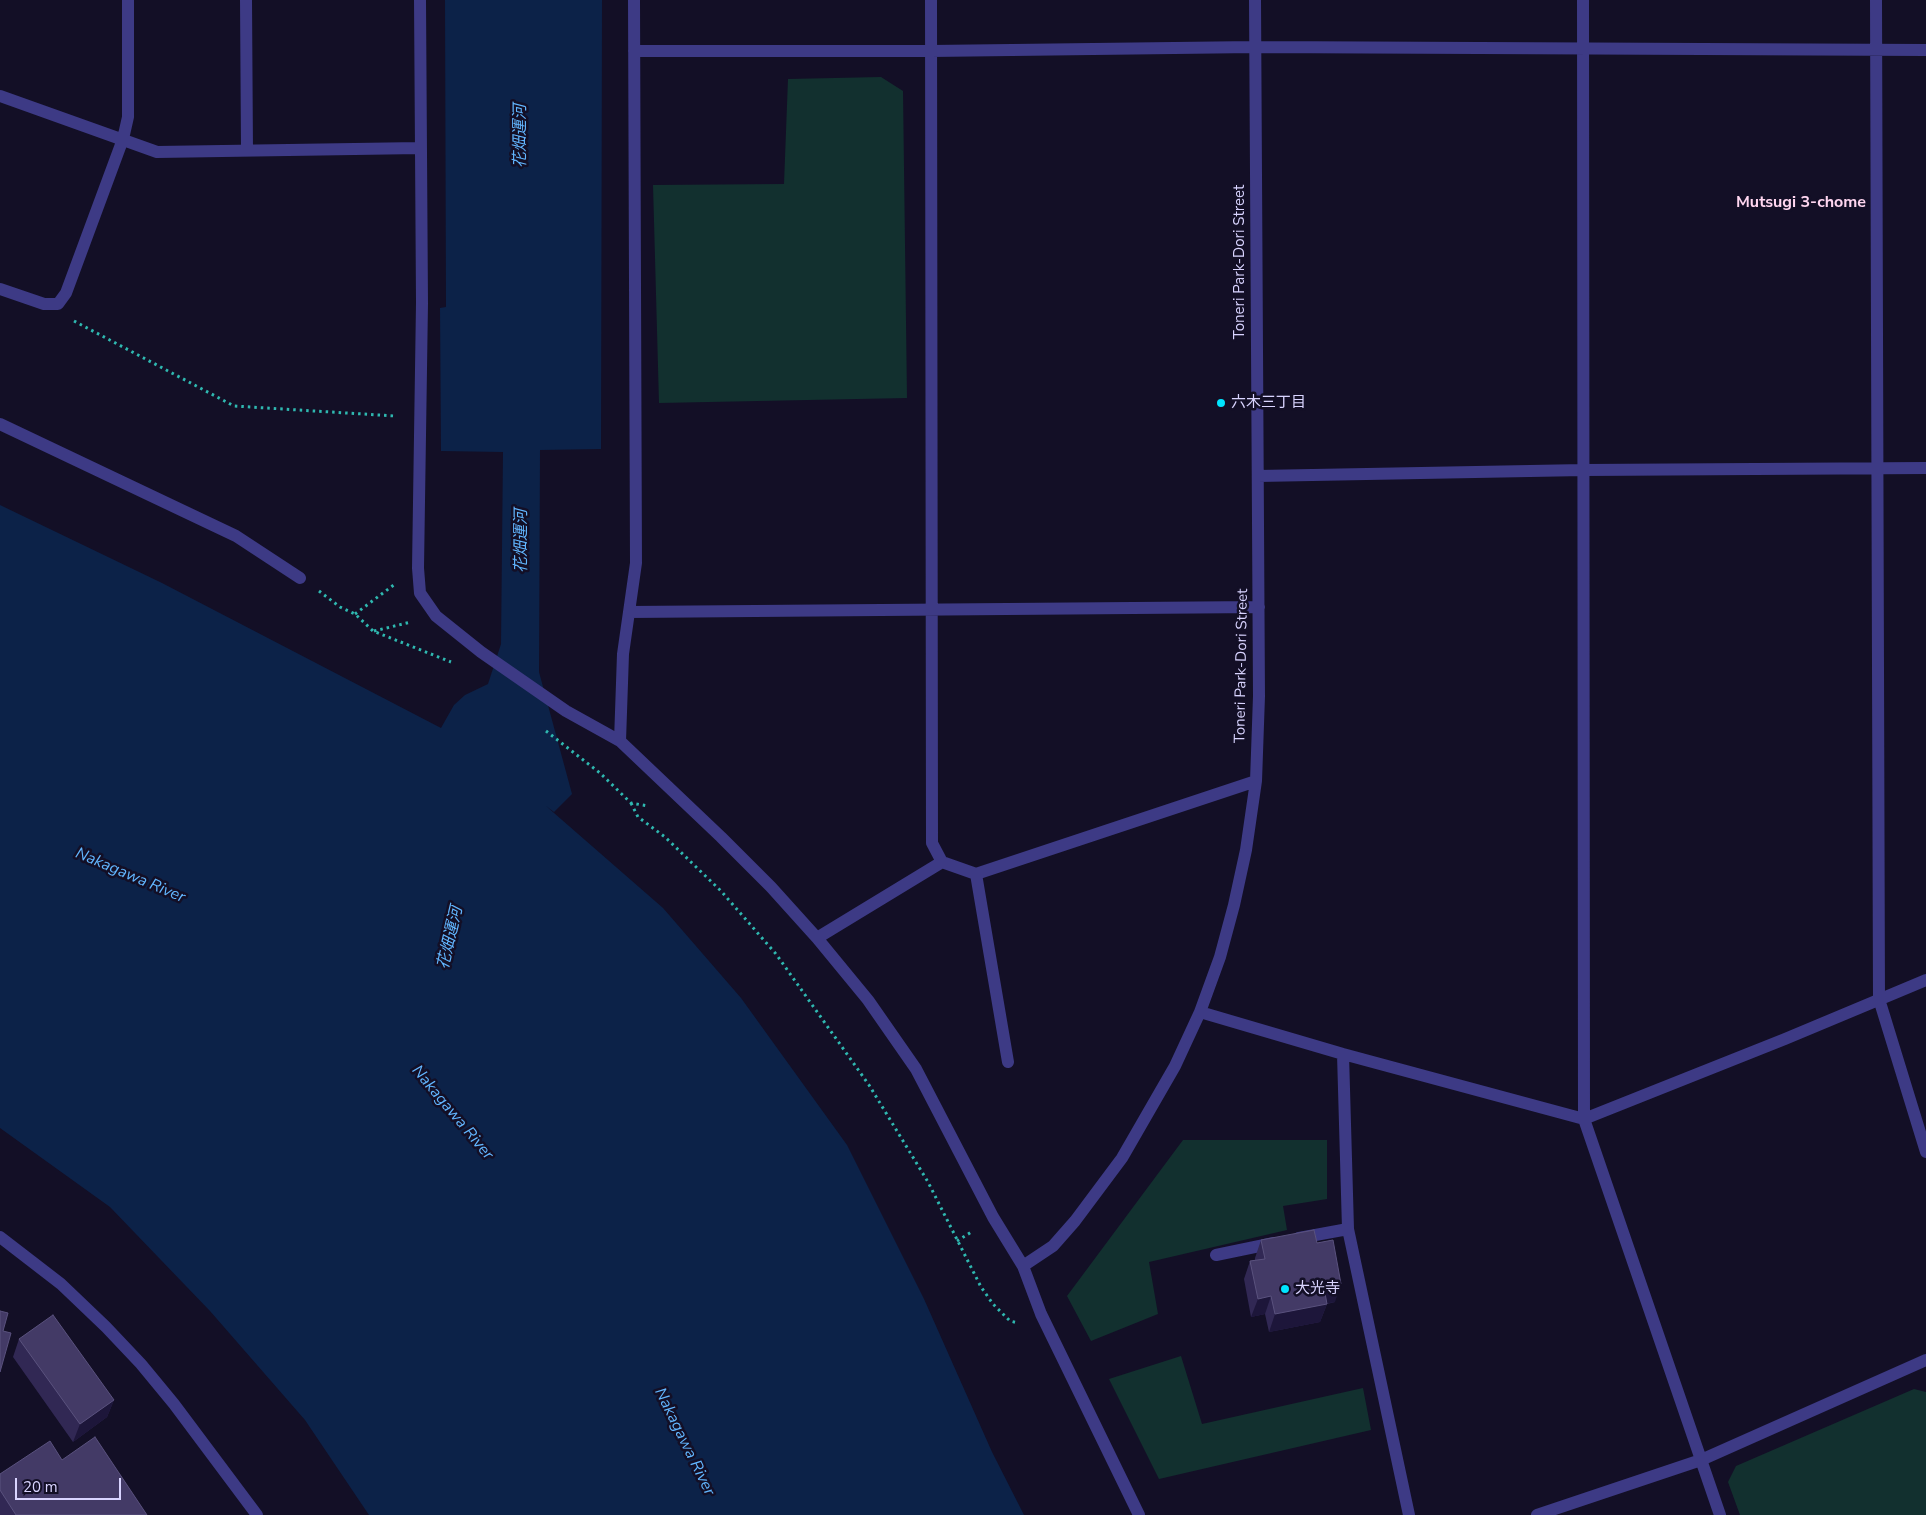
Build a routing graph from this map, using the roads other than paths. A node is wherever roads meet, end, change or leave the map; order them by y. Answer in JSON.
{"nodes":[{"id":1,"x":128,"y":0,"type":"edge"},
{"id":2,"x":246,"y":0,"type":"edge"},
{"id":3,"x":420,"y":0,"type":"edge"},
{"id":4,"x":634,"y":0,"type":"edge"},
{"id":5,"x":930,"y":0,"type":"edge"},
{"id":6,"x":1255,"y":0,"type":"edge"},
{"id":7,"x":1583,"y":0,"type":"edge"},
{"id":8,"x":1876,"y":0,"type":"edge"},
{"id":9,"x":1255,"y":47,"type":"junction"},
{"id":10,"x":1584,"y":49,"type":"junction"},
{"id":11,"x":1926,"y":50,"type":"edge"},
{"id":12,"x":634,"y":51,"type":"junction"},
{"id":13,"x":931,"y":51,"type":"junction"},
{"id":14,"x":1876,"y":51,"type":"junction"},
{"id":15,"x":0,"y":96,"type":"edge"},
{"id":16,"x":123,"y":140,"type":"junction"},
{"id":17,"x":420,"y":148,"type":"junction"},
{"id":18,"x":247,"y":150,"type":"junction"},
{"id":19,"x":0,"y":289,"type":"edge"},
{"id":20,"x":0,"y":424,"type":"edge"},
{"id":21,"x":1878,"y":468,"type":"junction"},
{"id":22,"x":1926,"y":468,"type":"edge"},
{"id":23,"x":1584,"y":470,"type":"junction"},
{"id":24,"x":1258,"y":476,"type":"junction"},
{"id":25,"x":300,"y":578,"type":"road end"},
{"id":26,"x":1259,"y":608,"type":"junction"},
{"id":27,"x":930,"y":610,"type":"junction"},
{"id":28,"x":628,"y":612,"type":"junction"},
{"id":29,"x":620,"y":740,"type":"junction"},
{"id":30,"x":1256,"y":781,"type":"junction"},
{"id":31,"x":942,"y":862,"type":"junction"},
{"id":32,"x":976,"y":874,"type":"junction"},
{"id":33,"x":817,"y":938,"type":"junction"},
{"id":34,"x":1926,"y":980,"type":"edge"},
{"id":35,"x":1879,"y":999,"type":"junction"},
{"id":36,"x":1200,"y":1012,"type":"junction"},
{"id":37,"x":1343,"y":1054,"type":"junction"},
{"id":38,"x":1008,"y":1062,"type":"dead end"},
{"id":39,"x":1584,"y":1119,"type":"junction"},
{"id":40,"x":1926,"y":1152,"type":"edge"},
{"id":41,"x":1348,"y":1229,"type":"junction"},
{"id":42,"x":0,"y":1237,"type":"edge"},
{"id":43,"x":1216,"y":1255,"type":"dead end"},
{"id":44,"x":1023,"y":1266,"type":"junction"},
{"id":45,"x":1926,"y":1360,"type":"edge"},
{"id":46,"x":1701,"y":1460,"type":"junction"},
{"id":47,"x":257,"y":1515,"type":"edge"},
{"id":48,"x":1139,"y":1515,"type":"edge"},
{"id":49,"x":1409,"y":1515,"type":"edge"},
{"id":50,"x":1537,"y":1515,"type":"edge"},
{"id":51,"x":1720,"y":1515,"type":"edge"}],
"edges":[{"from":1,"to":16,"type":"street"},
{"from":2,"to":18,"type":"street"},
{"from":3,"to":17,"type":"street"},
{"from":4,"to":12,"type":"street"},
{"from":5,"to":13,"type":"street"},
{"from":6,"to":9,"type":"street","name":"Toneri Park-Dori Street"},
{"from":7,"to":10,"type":"street"},
{"from":8,"to":14,"type":"street"},
{"from":9,"to":10,"type":"street"},
{"from":9,"to":13,"type":"street"},
{"from":9,"to":24,"type":"street","name":"Toneri Park-Dori Street"},
{"from":10,"to":14,"type":"street"},
{"from":10,"to":23,"type":"street"},
{"from":11,"to":14,"type":"street"},
{"from":12,"to":13,"type":"street"},
{"from":12,"to":28,"type":"street"},
{"from":13,"to":27,"type":"street"},
{"from":14,"to":21,"type":"street"},
{"from":15,"to":16,"type":"street"},
{"from":16,"to":18,"type":"street"},
{"from":16,"to":19,"type":"street"},
{"from":17,"to":18,"type":"street"},
{"from":17,"to":29,"type":"street"},
{"from":20,"to":25,"type":"street"},
{"from":21,"to":22,"type":"street"},
{"from":21,"to":23,"type":"street"},
{"from":21,"to":35,"type":"street"},
{"from":23,"to":24,"type":"street"},
{"from":23,"to":39,"type":"street"},
{"from":24,"to":26,"type":"street","name":"Toneri Park-Dori Street"},
{"from":26,"to":27,"type":"street"},
{"from":26,"to":30,"type":"street","name":"Toneri Park-Dori Street"},
{"from":27,"to":28,"type":"street"},
{"from":27,"to":31,"type":"street"},
{"from":28,"to":29,"type":"street"},
{"from":29,"to":33,"type":"street"},
{"from":30,"to":32,"type":"street"},
{"from":30,"to":36,"type":"street","name":"Toneri Park-Dori Street"},
{"from":31,"to":32,"type":"street"},
{"from":31,"to":33,"type":"street"},
{"from":32,"to":38,"type":"street"},
{"from":33,"to":44,"type":"street"},
{"from":34,"to":35,"type":"street"},
{"from":35,"to":39,"type":"street"},
{"from":35,"to":40,"type":"street"},
{"from":36,"to":37,"type":"street"},
{"from":36,"to":44,"type":"street","name":"Toneri Park-Dori Street"},
{"from":37,"to":39,"type":"street"},
{"from":37,"to":41,"type":"street"},
{"from":39,"to":46,"type":"street"},
{"from":41,"to":43,"type":"street"},
{"from":41,"to":49,"type":"street"},
{"from":42,"to":47,"type":"street"},
{"from":44,"to":48,"type":"street"},
{"from":45,"to":46,"type":"street"},
{"from":46,"to":50,"type":"street"},
{"from":46,"to":51,"type":"street"}]}
